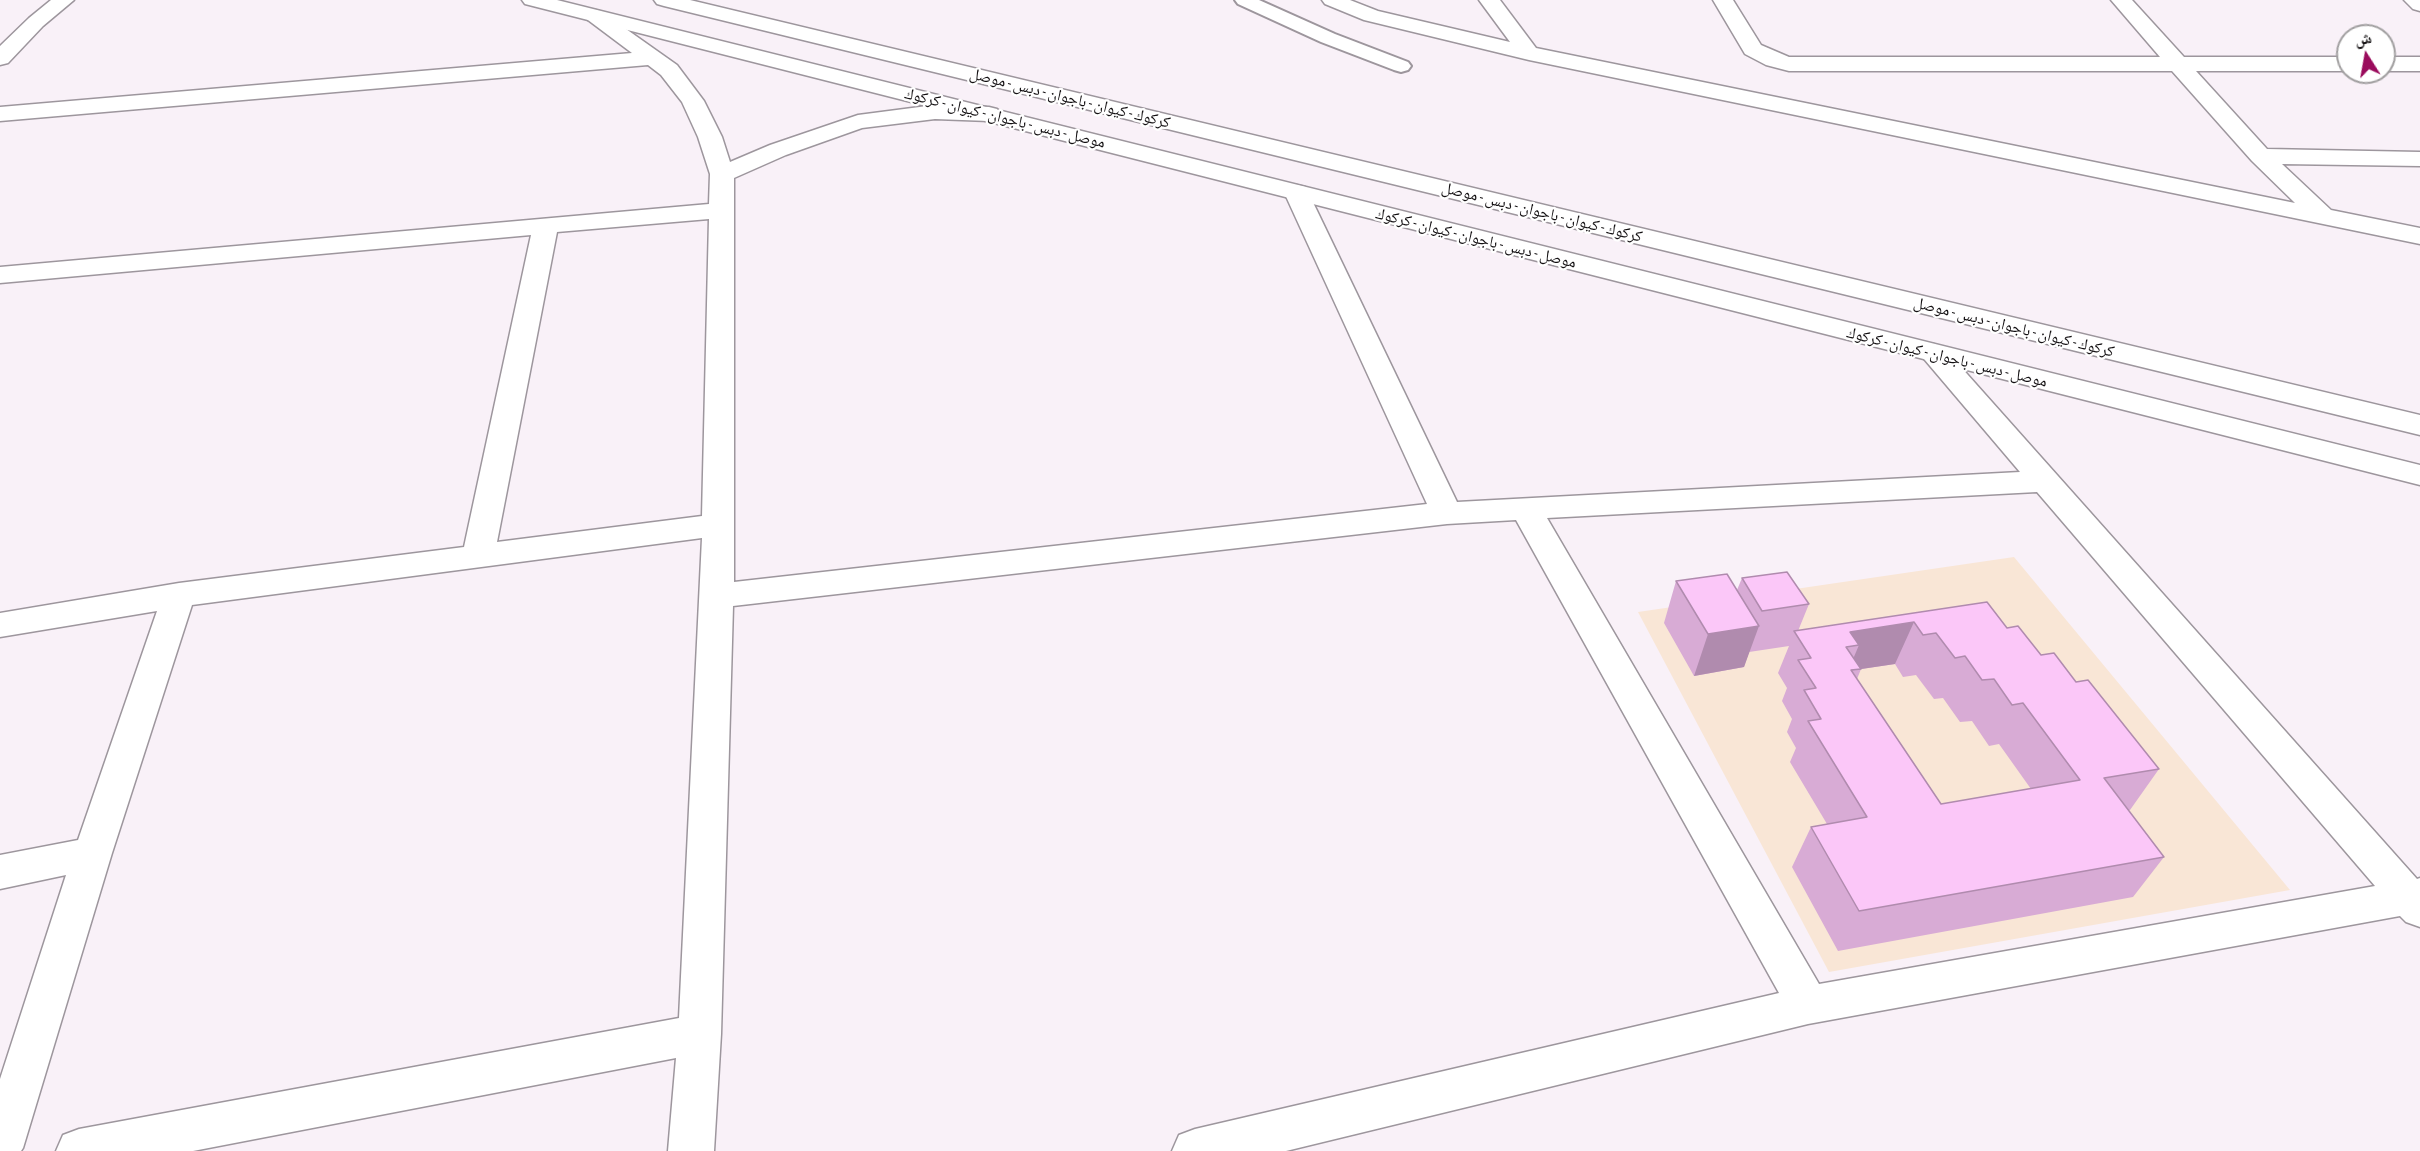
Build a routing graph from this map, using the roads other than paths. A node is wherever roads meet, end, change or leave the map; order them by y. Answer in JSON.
{"nodes":[{"id":1,"x":64,"y":0,"type":"edge"},
{"id":2,"x":532,"y":0,"type":"edge"},
{"id":3,"x":664,"y":0,"type":"edge"},
{"id":4,"x":1244,"y":0,"type":"edge"},
{"id":5,"x":1332,"y":0,"type":"edge"},
{"id":6,"x":1489,"y":0,"type":"edge"},
{"id":7,"x":1723,"y":0,"type":"edge"},
{"id":8,"x":2121,"y":0,"type":"edge"},
{"id":9,"x":2414,"y":0,"type":"edge"},
{"id":10,"x":2420,"y":5,"type":"edge"},
{"id":11,"x":594,"y":16,"type":"junction"},
{"id":12,"x":1529,"y":53,"type":"junction"},
{"id":13,"x":0,"y":58,"type":"edge"},
{"id":14,"x":654,"y":58,"type":"junction"},
{"id":15,"x":2179,"y":64,"type":"junction"},
{"id":16,"x":2336,"y":64,"type":"edge"},
{"id":17,"x":2396,"y":64,"type":"edge"},
{"id":18,"x":2420,"y":64,"type":"edge"},
{"id":19,"x":1401,"y":66,"type":"dead end"},
{"id":20,"x":0,"y":114,"type":"edge"},
{"id":21,"x":989,"y":114,"type":"junction"},
{"id":22,"x":2260,"y":156,"type":"junction"},
{"id":23,"x":2420,"y":159,"type":"edge"},
{"id":24,"x":722,"y":174,"type":"junction"},
{"id":25,"x":1296,"y":192,"type":"junction"},
{"id":26,"x":722,"y":210,"type":"junction"},
{"id":27,"x":2322,"y":215,"type":"junction"},
{"id":28,"x":546,"y":225,"type":"junction"},
{"id":29,"x":2420,"y":236,"type":"edge"},
{"id":30,"x":0,"y":275,"type":"edge"},
{"id":31,"x":1933,"y":353,"type":"junction"},
{"id":32,"x":2420,"y":425,"type":"edge"},
{"id":33,"x":2420,"y":475,"type":"edge"},
{"id":34,"x":2043,"y":481,"type":"junction"},
{"id":35,"x":1526,"y":509,"type":"junction"},
{"id":36,"x":1447,"y":513,"type":"junction"},
{"id":37,"x":718,"y":525,"type":"junction"},
{"id":38,"x":478,"y":556,"type":"junction"},
{"id":39,"x":179,"y":595,"type":"junction"},
{"id":40,"x":717,"y":596,"type":"junction"},
{"id":41,"x":0,"y":625,"type":"edge"},
{"id":42,"x":93,"y":853,"type":"junction"},
{"id":43,"x":0,"y":872,"type":"edge"},
{"id":44,"x":2416,"y":901,"type":"edge"},
{"id":45,"x":1808,"y":1005,"type":"junction"},
{"id":46,"x":700,"y":1034,"type":"junction"},
{"id":47,"x":0,"y":1148,"type":"edge"},
{"id":48,"x":79,"y":1151,"type":"edge"},
{"id":49,"x":691,"y":1151,"type":"edge"},
{"id":50,"x":1195,"y":1151,"type":"edge"}],
"edges":[{"from":1,"to":13,"type":"street"},
{"from":2,"to":11,"type":"street","name":"موصل - دبس - باجوان - كيوان - كركوك"},
{"from":3,"to":32,"type":"street","name":"كركوك - كيوان - باجوان - دبس - موصل"},
{"from":4,"to":19,"type":"lane"},
{"from":5,"to":12,"type":"street"},
{"from":6,"to":12,"type":"street"},
{"from":7,"to":15,"type":"street"},
{"from":8,"to":15,"type":"street"},
{"from":9,"to":10,"type":"street"},
{"from":11,"to":14,"type":"street"},
{"from":11,"to":21,"type":"street","name":"موصل - دبس - باجوان - كيوان - كركوك"},
{"from":12,"to":27,"type":"street"},
{"from":14,"to":20,"type":"street"},
{"from":14,"to":24,"type":"street"},
{"from":15,"to":16,"type":"street"},
{"from":15,"to":22,"type":"street"},
{"from":17,"to":18,"type":"street"},
{"from":21,"to":24,"type":"street"},
{"from":21,"to":25,"type":"street","name":"موصل - دبس - باجوان - كيوان - كركوك"},
{"from":22,"to":23,"type":"street"},
{"from":22,"to":27,"type":"street"},
{"from":24,"to":26,"type":"street"},
{"from":25,"to":31,"type":"street","name":"موصل - دبس - باجوان - كيوان - كركوك"},
{"from":25,"to":36,"type":"street"},
{"from":26,"to":28,"type":"street"},
{"from":26,"to":37,"type":"street"},
{"from":27,"to":29,"type":"street"},
{"from":28,"to":30,"type":"street"},
{"from":28,"to":38,"type":"street"},
{"from":31,"to":33,"type":"street","name":"موصل - دبس - باجوان - كيوان - كركوك"},
{"from":31,"to":34,"type":"street"},
{"from":34,"to":35,"type":"street"},
{"from":34,"to":44,"type":"street"},
{"from":35,"to":36,"type":"street"},
{"from":35,"to":45,"type":"street"},
{"from":36,"to":40,"type":"street"},
{"from":37,"to":38,"type":"street"},
{"from":37,"to":40,"type":"street"},
{"from":38,"to":39,"type":"street"},
{"from":39,"to":41,"type":"street"},
{"from":39,"to":42,"type":"street"},
{"from":40,"to":46,"type":"street"},
{"from":42,"to":43,"type":"street"},
{"from":42,"to":47,"type":"street"},
{"from":44,"to":45,"type":"street"},
{"from":45,"to":50,"type":"street"},
{"from":46,"to":48,"type":"street"},
{"from":46,"to":49,"type":"street"}]}
